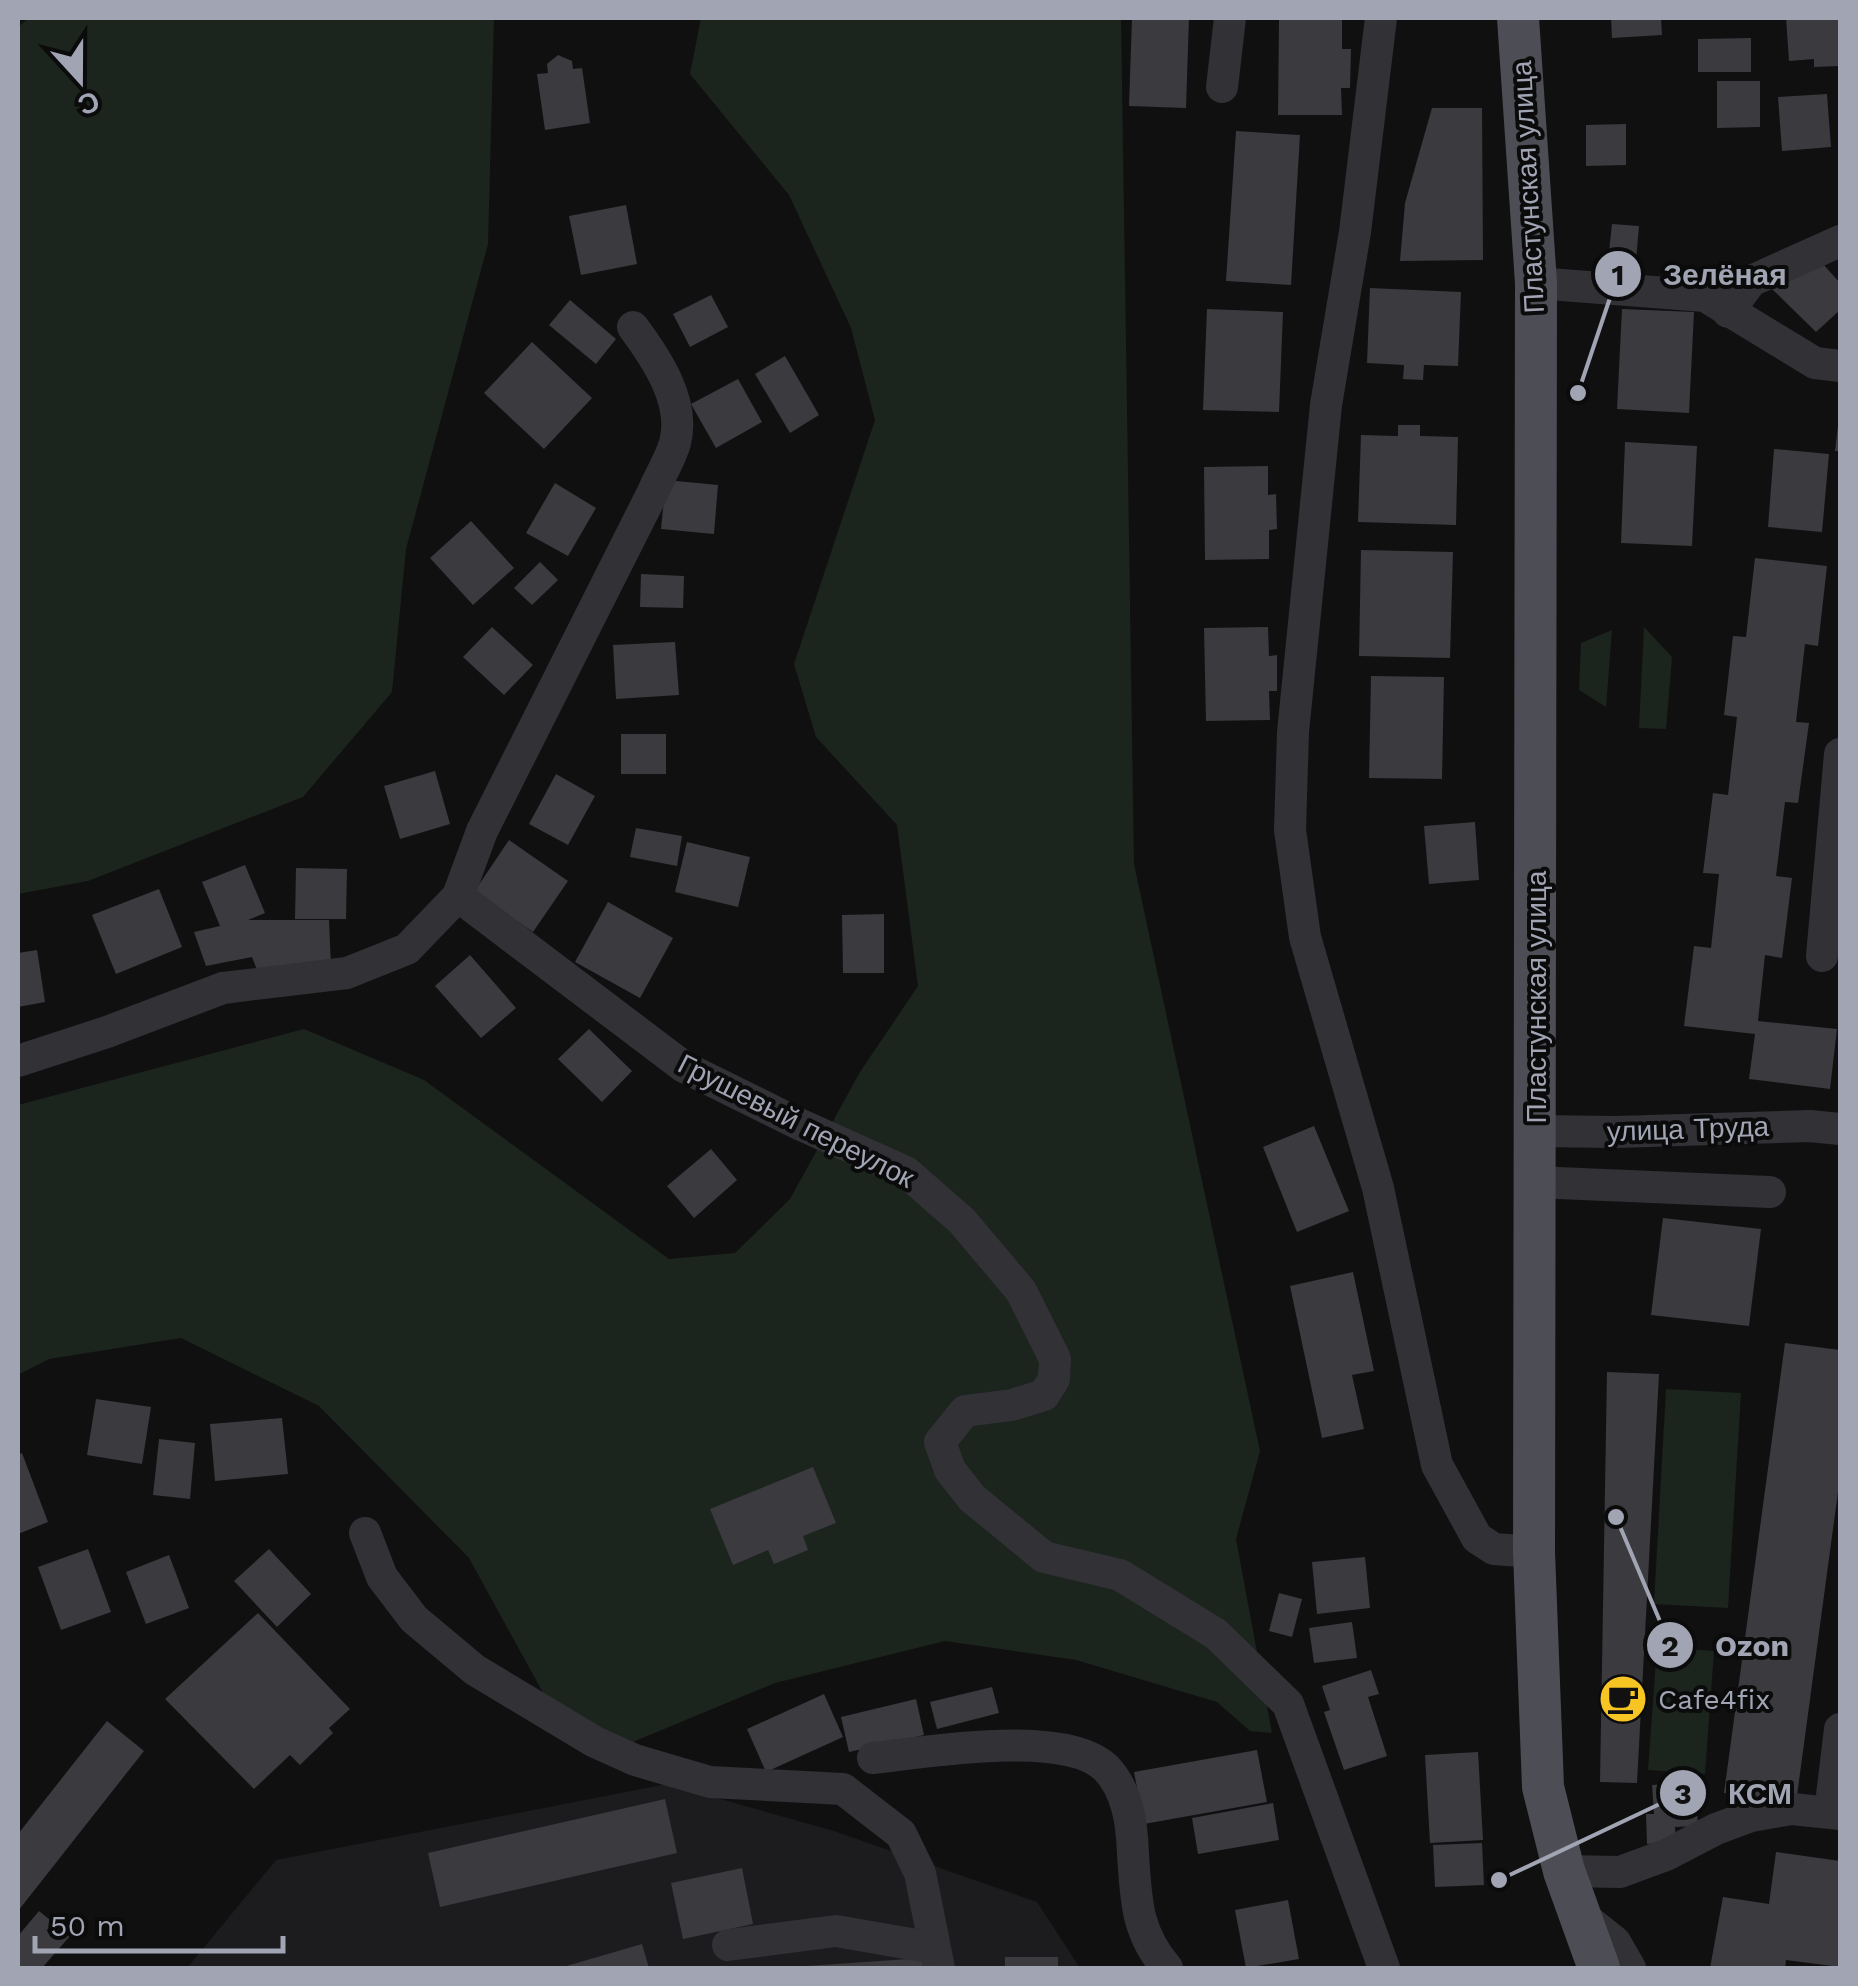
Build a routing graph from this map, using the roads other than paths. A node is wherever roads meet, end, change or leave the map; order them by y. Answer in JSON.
{"nodes":[{"id":1,"x":1230,"y":18,"type":"edge"},
{"id":2,"x":1381,"y":18,"type":"edge"},
{"id":3,"x":1518,"y":18,"type":"edge"},
{"id":4,"x":1222,"y":87,"type":"dead end"},
{"id":5,"x":1840,"y":242,"type":"edge"},
{"id":6,"x":1536,"y":283,"type":"junction"},
{"id":7,"x":1728,"y":312,"type":"junction"},
{"id":8,"x":633,"y":327,"type":"dead end"},
{"id":9,"x":1840,"y":366,"type":"edge"},
{"id":10,"x":1840,"y":754,"type":"edge"},
{"id":11,"x":458,"y":896,"type":"junction"},
{"id":12,"x":1822,"y":956,"type":"dead end"},
{"id":13,"x":18,"y":1061,"type":"edge"},
{"id":14,"x":1840,"y":1128,"type":"edge"},
{"id":15,"x":1536,"y":1131,"type":"junction"},
{"id":16,"x":1534,"y":1182,"type":"junction"},
{"id":17,"x":1770,"y":1192,"type":"dead end"},
{"id":18,"x":364,"y":1533,"type":"dead end"},
{"id":19,"x":1534,"y":1552,"type":"junction"},
{"id":20,"x":1840,"y":1729,"type":"edge"},
{"id":21,"x":873,"y":1758,"type":"dead end"},
{"id":22,"x":1835,"y":1813,"type":"edge"},
{"id":23,"x":1564,"y":1871,"type":"junction"},
{"id":24,"x":1580,"y":1914,"type":"junction"},
{"id":25,"x":728,"y":1945,"type":"dead end"},
{"id":26,"x":936,"y":1958,"type":"edge"},
{"id":27,"x":1167,"y":1968,"type":"edge"},
{"id":28,"x":1384,"y":1968,"type":"edge"},
{"id":29,"x":1600,"y":1968,"type":"edge"},
{"id":30,"x":1630,"y":1968,"type":"edge"}],
"edges":[{"from":1,"to":4,"type":"street"},
{"from":2,"to":19,"type":"street"},
{"from":3,"to":6,"type":"main road","name":"Пластунская улица"},
{"from":5,"to":7,"type":"street"},
{"from":6,"to":7,"type":"street"},
{"from":6,"to":15,"type":"main road","name":"Пластунская улица"},
{"from":7,"to":9,"type":"street"},
{"from":8,"to":11,"type":"street"},
{"from":10,"to":12,"type":"street"},
{"from":11,"to":13,"type":"street"},
{"from":11,"to":28,"type":"street","name":"Грушевый переулок"},
{"from":14,"to":15,"type":"street","name":"улица Труда"},
{"from":15,"to":16,"type":"main road","name":"Пластунская улица"},
{"from":16,"to":17,"type":"street"},
{"from":16,"to":19,"type":"main road","name":"Пластунская улица"},
{"from":18,"to":26,"type":"street"},
{"from":19,"to":23,"type":"main road","name":"Пластунская улица"},
{"from":20,"to":22,"type":"street"},
{"from":21,"to":27,"type":"street"},
{"from":22,"to":23,"type":"street"},
{"from":23,"to":24,"type":"main road","name":"Пластунская улица"},
{"from":24,"to":29,"type":"main road","name":"Пластунская улица"},
{"from":24,"to":30,"type":"street"},
{"from":25,"to":26,"type":"street"}]}
